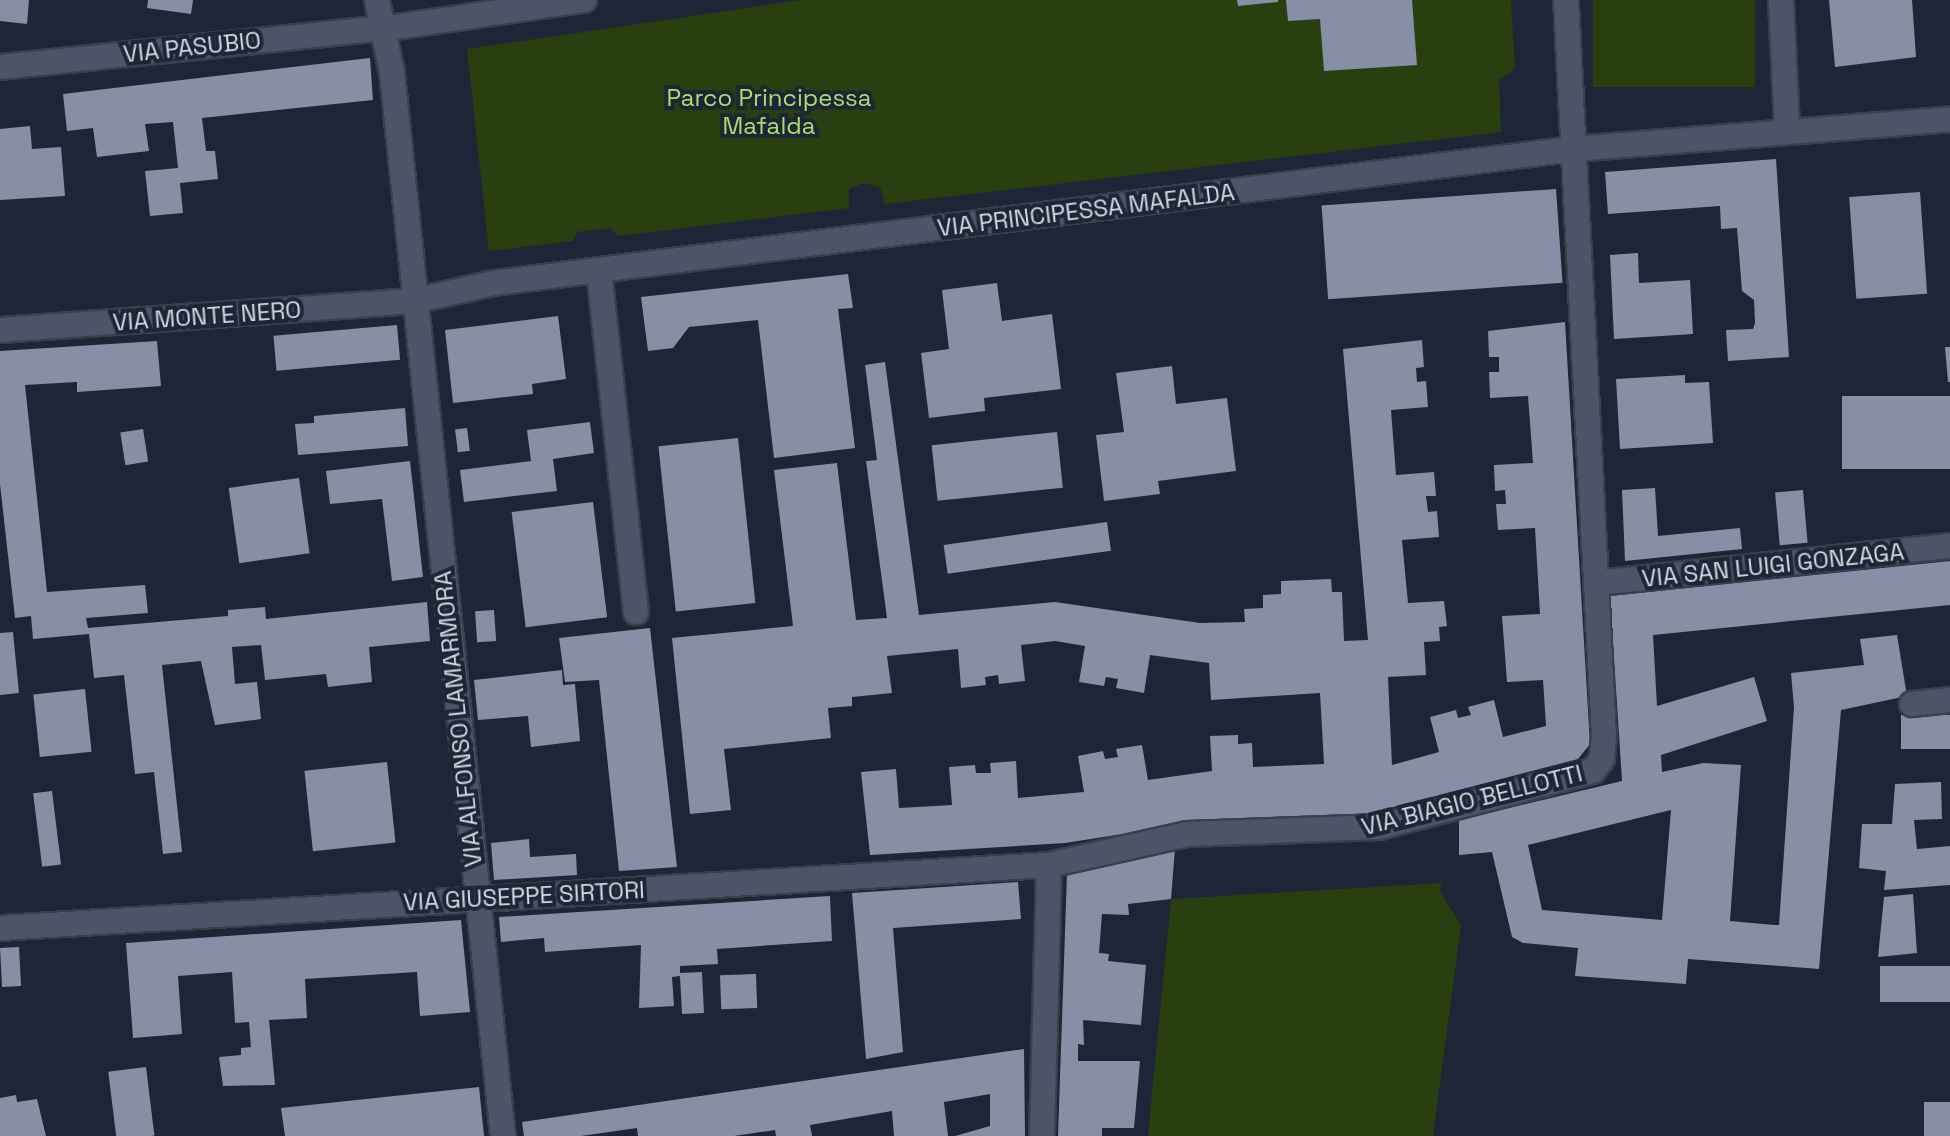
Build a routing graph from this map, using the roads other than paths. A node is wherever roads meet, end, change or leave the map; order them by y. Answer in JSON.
{"nodes":[{"id":1,"x":377,"y":0,"type":"edge"},
{"id":2,"x":584,"y":0,"type":"edge"},
{"id":3,"x":1566,"y":0,"type":"edge"},
{"id":4,"x":1781,"y":0,"type":"edge"},
{"id":5,"x":383,"y":28,"type":"junction"},
{"id":6,"x":0,"y":67,"type":"edge"},
{"id":7,"x":1950,"y":119,"type":"edge"},
{"id":8,"x":1787,"y":129,"type":"junction"},
{"id":9,"x":1573,"y":149,"type":"junction"},
{"id":10,"x":599,"y":271,"type":"junction"},
{"id":11,"x":414,"y":301,"type":"junction"},
{"id":12,"x":0,"y":330,"type":"edge"},
{"id":13,"x":1950,"y":546,"type":"edge"},
{"id":14,"x":1597,"y":583,"type":"junction"},
{"id":15,"x":636,"y":612,"type":"dead end"},
{"id":16,"x":1950,"y":700,"type":"edge"},
{"id":17,"x":1912,"y":704,"type":"dead end"},
{"id":18,"x":1049,"y":865,"type":"junction"},
{"id":19,"x":477,"y":898,"type":"junction"},
{"id":20,"x":0,"y":928,"type":"edge"},
{"id":21,"x":503,"y":1136,"type":"edge"},
{"id":22,"x":1042,"y":1136,"type":"edge"}],
"edges":[{"from":1,"to":5,"type":"street"},
{"from":2,"to":5,"type":"street","name":"VIA PASUBIO"},
{"from":3,"to":9,"type":"street","name":"VIA BIAGIO BELLOTTI"},
{"from":4,"to":8,"type":"street"},
{"from":5,"to":6,"type":"street","name":"VIA PASUBIO"},
{"from":5,"to":11,"type":"street","name":"VIA ALFONSO LAMARMORA"},
{"from":7,"to":8,"type":"street","name":"VIA PRINCIPESSA MAFALDA"},
{"from":8,"to":9,"type":"street","name":"VIA PRINCIPESSA MAFALDA"},
{"from":9,"to":10,"type":"street","name":"VIA PRINCIPESSA MAFALDA"},
{"from":9,"to":14,"type":"street","name":"VIA BIAGIO BELLOTTI"},
{"from":10,"to":11,"type":"street","name":"VIA PRINCIPESSA MAFALDA"},
{"from":10,"to":15,"type":"street"},
{"from":11,"to":12,"type":"street","name":"VIA MONTE NERO"},
{"from":11,"to":19,"type":"street","name":"VIA ALFONSO LAMARMORA"},
{"from":13,"to":14,"type":"street","name":"VIA SAN LUIGI GONZAGA"},
{"from":14,"to":18,"type":"street","name":"VIA BIAGIO BELLOTTI"},
{"from":16,"to":17,"type":"street"},
{"from":18,"to":19,"type":"street","name":"VIA GIUSEPPE SIRTORI"},
{"from":18,"to":22,"type":"street"},
{"from":19,"to":20,"type":"street","name":"VIA GIUSEPPE SIRTORI"},
{"from":19,"to":21,"type":"street","name":"VIA ALFONSO LAMARMORA"}]}
